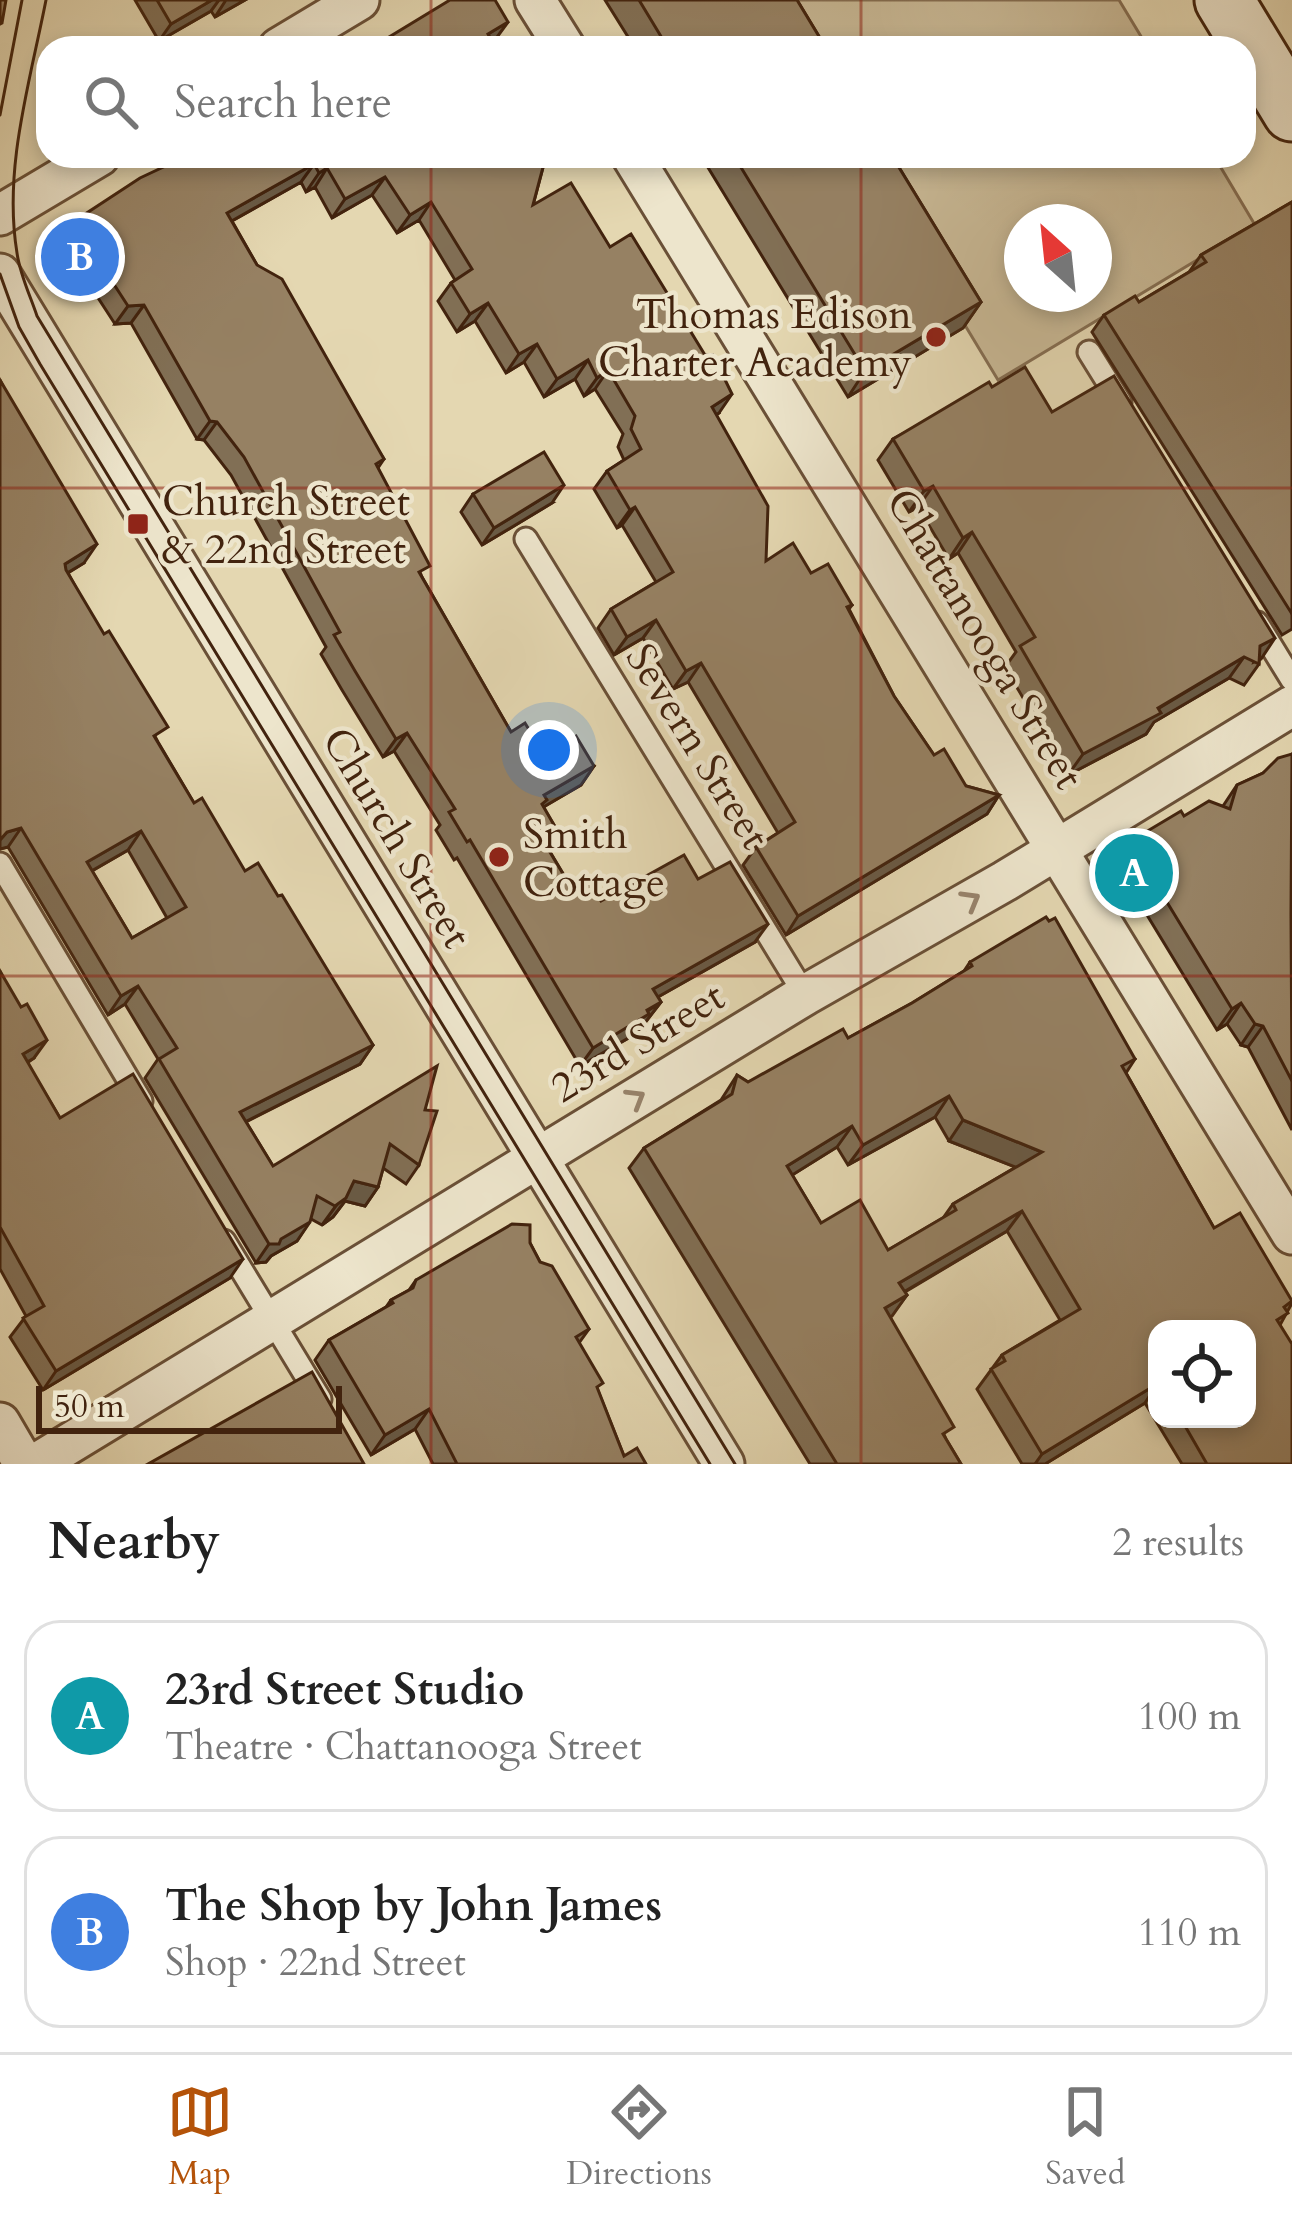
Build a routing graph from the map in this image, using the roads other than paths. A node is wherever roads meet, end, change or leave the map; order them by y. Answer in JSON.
{"nodes":[{"id":1,"x":359,"y":0,"type":"edge"},
{"id":2,"x":535,"y":0,"type":"edge"},
{"id":3,"x":1224,"y":0,"type":"edge"},
{"id":4,"x":299,"y":36,"type":"edge"},
{"id":5,"x":558,"y":36,"type":"edge"},
{"id":6,"x":1246,"y":36,"type":"edge"},
{"id":7,"x":1256,"y":53,"type":"edge"},
{"id":8,"x":1292,"y":112,"type":"edge"},
{"id":9,"x":79,"y":168,"type":"edge"},
{"id":10,"x":639,"y":168,"type":"edge"},
{"id":11,"x":0,"y":215,"type":"edge"},
{"id":12,"x":0,"y":274,"type":"edge"},
{"id":13,"x":1089,"y":352,"type":"dead end"},
{"id":14,"x":1137,"y":429,"type":"edge"},
{"id":15,"x":526,"y":539,"type":"dead end"},
{"id":16,"x":1244,"y":603,"type":"edge"},
{"id":17,"x":1292,"y":680,"type":"edge"},
{"id":18,"x":1292,"y":706,"type":"edge"},
{"id":19,"x":1058,"y":848,"type":"junction"},
{"id":20,"x":0,"y":864,"type":"edge"},
{"id":21,"x":805,"y":994,"type":"junction"},
{"id":22,"x":158,"y":1130,"type":"edge"},
{"id":23,"x":536,"y":1159,"type":"junction"},
{"id":24,"x":207,"y":1212,"type":"edge"},
{"id":25,"x":1292,"y":1234,"type":"edge"},
{"id":26,"x":272,"y":1322,"type":"junction"},
{"id":27,"x":328,"y":1412,"type":"edge"},
{"id":28,"x":0,"y":1423,"type":"edge"},
{"id":29,"x":717,"y":1459,"type":"edge"},
{"id":30,"x":24,"y":1464,"type":"edge"},
{"id":31,"x":36,"y":1464,"type":"edge"}],
"edges":[{"from":1,"to":4,"type":"street"},
{"from":2,"to":5,"type":"street"},
{"from":3,"to":6,"type":"main road"},
{"from":7,"to":8,"type":"main road"},
{"from":9,"to":11,"type":"street"},
{"from":10,"to":19,"type":"street","name":"Chattanooga Street"},
{"from":12,"to":23,"type":"street","name":"Church Street"},
{"from":13,"to":14,"type":"lane"},
{"from":15,"to":21,"type":"lane","name":"Severn Street"},
{"from":16,"to":17,"type":"lane"},
{"from":18,"to":19,"type":"street","name":"23rd Street"},
{"from":21,"to":19,"type":"street","name":"23rd Street","one_way":true},
{"from":19,"to":25,"type":"street","name":"Chattanooga Street"},
{"from":20,"to":22,"type":"lane"},
{"from":23,"to":21,"type":"street","name":"23rd Street","one_way":true},
{"from":23,"to":26,"type":"street","name":"23rd Street"},
{"from":23,"to":29,"type":"street","name":"Church Street"},
{"from":24,"to":26,"type":"lane"},
{"from":26,"to":27,"type":"lane"},
{"from":26,"to":31,"type":"street","name":"23rd Street"},
{"from":28,"to":30,"type":"street"}]}
